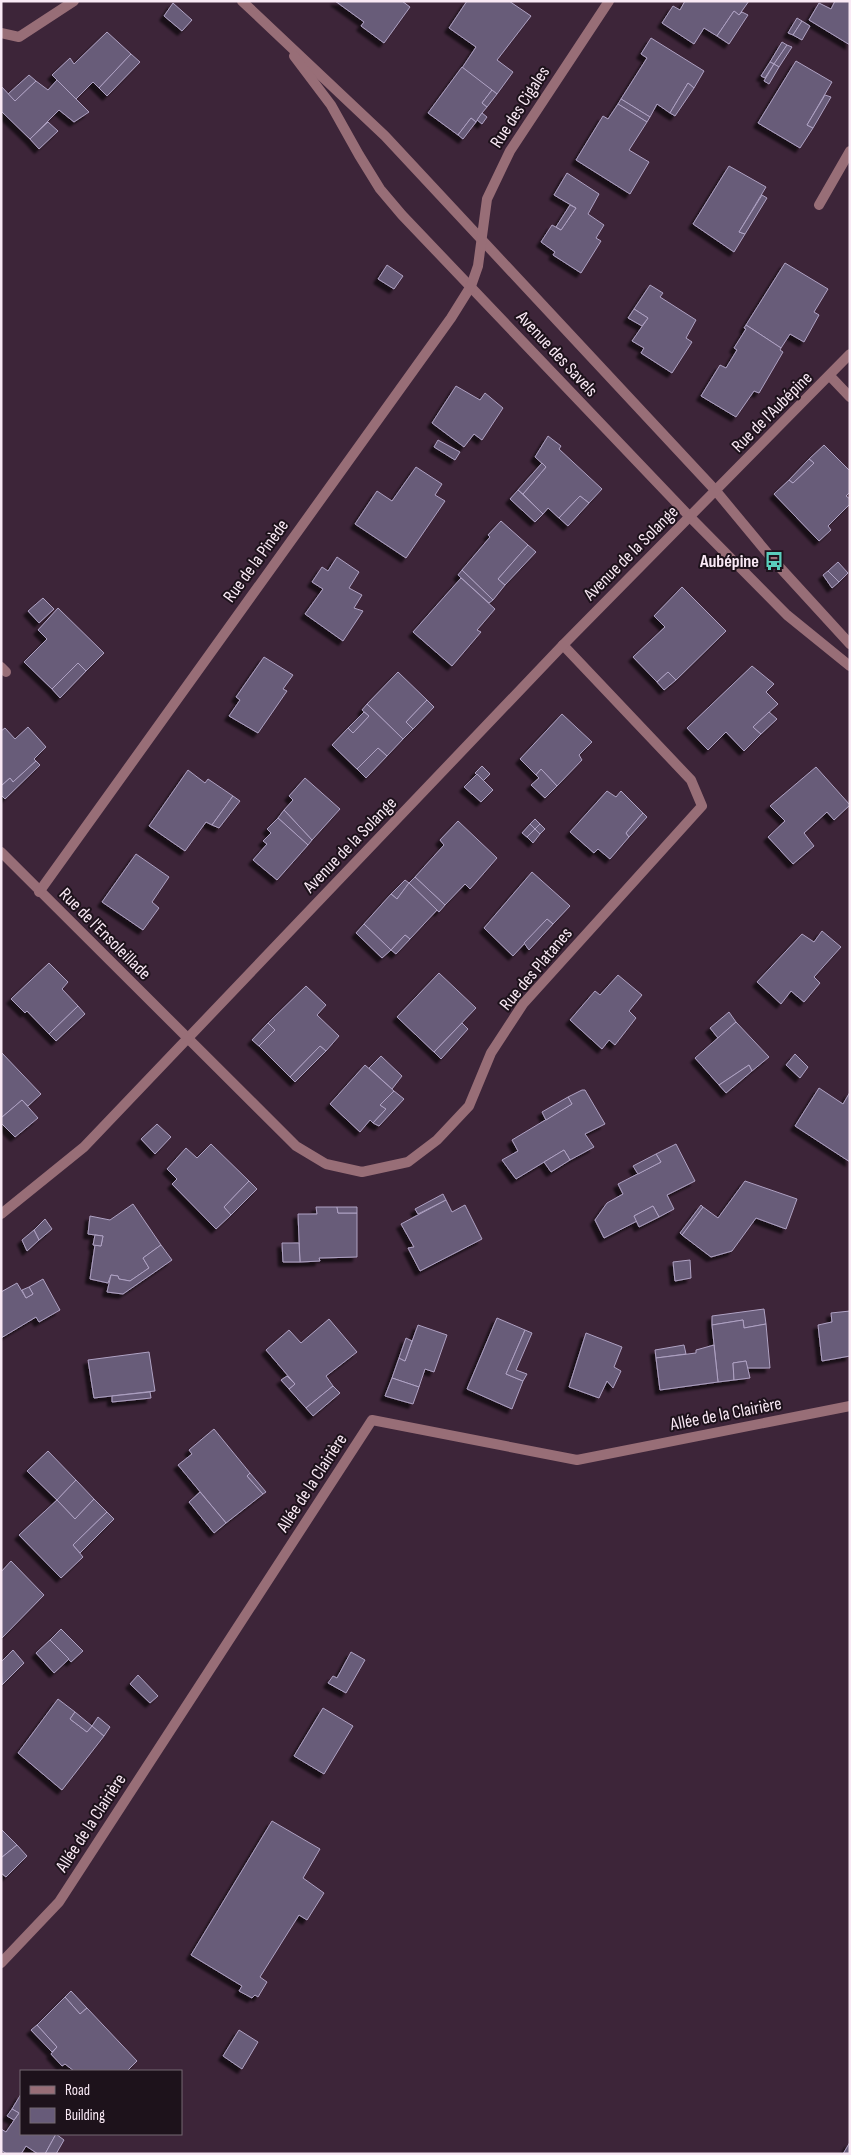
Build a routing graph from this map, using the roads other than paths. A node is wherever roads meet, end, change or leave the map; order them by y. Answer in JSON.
{"nodes":[{"id":1,"x":74,"y":1,"type":"edge"},
{"id":2,"x":242,"y":1,"type":"edge"},
{"id":3,"x":609,"y":1,"type":"edge"},
{"id":4,"x":1,"y":33,"type":"edge"},
{"id":5,"x":277,"y":33,"type":"junction"},
{"id":6,"x":850,"y":151,"type":"edge"},
{"id":7,"x":819,"y":205,"type":"dead end"},
{"id":8,"x":481,"y":240,"type":"junction"},
{"id":9,"x":471,"y":286,"type":"junction"},
{"id":10,"x":850,"y":354,"type":"edge"},
{"id":11,"x":830,"y":376,"type":"junction"},
{"id":12,"x":850,"y":397,"type":"edge"},
{"id":13,"x":716,"y":491,"type":"junction"},
{"id":14,"x":690,"y":517,"type":"junction"},
{"id":15,"x":850,"y":644,"type":"edge"},
{"id":16,"x":563,"y":645,"type":"junction"},
{"id":17,"x":850,"y":666,"type":"edge"},
{"id":18,"x":1,"y":852,"type":"edge"},
{"id":19,"x":39,"y":892,"type":"junction"},
{"id":20,"x":187,"y":1038,"type":"junction"},
{"id":21,"x":1,"y":1214,"type":"edge"},
{"id":22,"x":850,"y":1406,"type":"edge"},
{"id":23,"x":1,"y":1963,"type":"edge"}],
"edges":[{"from":1,"to":4,"type":"street"},
{"from":2,"to":5,"type":"street","name":"Avenue des Savels"},
{"from":3,"to":8,"type":"street","name":"Rue des Cigales"},
{"from":5,"to":8,"type":"street","name":"Avenue des Savels"},
{"from":5,"to":9,"type":"street","name":"Avenue des Savels"},
{"from":6,"to":7,"type":"street"},
{"from":8,"to":9,"type":"street","name":"Rue de la Pinède"},
{"from":8,"to":13,"type":"street","name":"Avenue des Savels"},
{"from":9,"to":14,"type":"street","name":"Avenue des Savels"},
{"from":9,"to":19,"type":"street","name":"Rue de la Pinède"},
{"from":10,"to":11,"type":"street","name":"Rue de l'Aubépine"},
{"from":11,"to":12,"type":"street"},
{"from":11,"to":13,"type":"street","name":"Rue de l'Aubépine"},
{"from":13,"to":14,"type":"street","name":"Avenue de la Solange"},
{"from":13,"to":15,"type":"street","name":"Avenue des Savels"},
{"from":14,"to":16,"type":"street","name":"Avenue de la Solange"},
{"from":14,"to":17,"type":"street","name":"Avenue des Savels"},
{"from":16,"to":20,"type":"street","name":"Avenue de la Solange"},
{"from":16,"to":20,"type":"street","name":"Rue des Platanes"},
{"from":18,"to":19,"type":"street","name":"Rue de l'Ensoleillade"},
{"from":19,"to":20,"type":"street","name":"Rue de l'Ensoleillade"},
{"from":20,"to":21,"type":"street","name":"Avenue de la Solange"},
{"from":22,"to":23,"type":"street","name":"Allée de la Clairière"}]}
